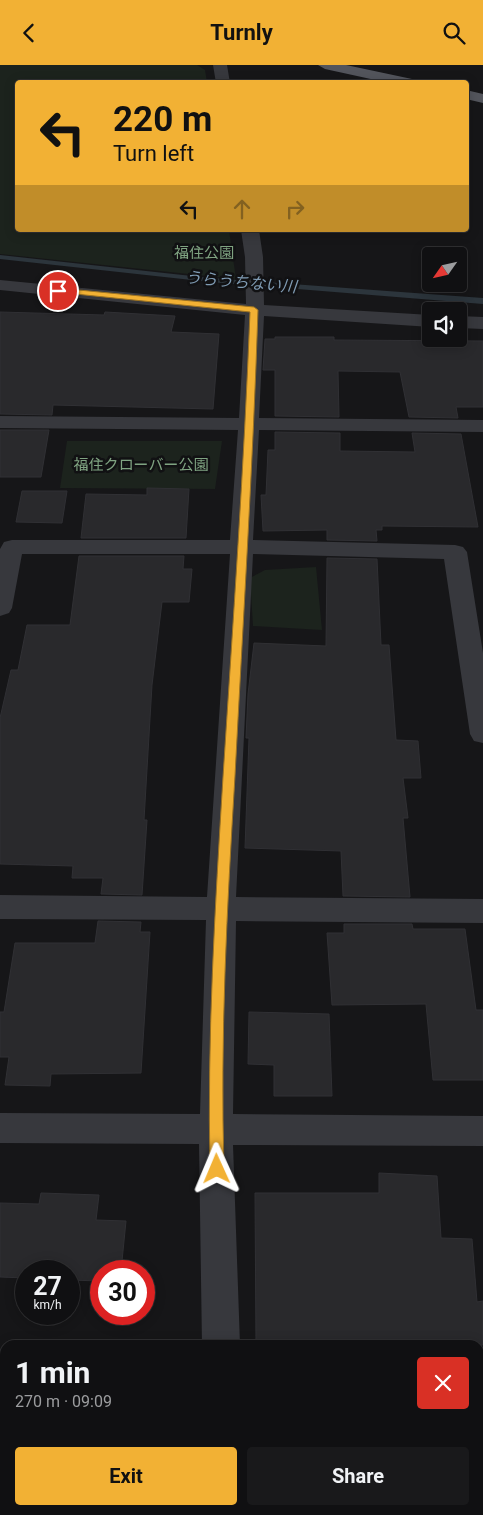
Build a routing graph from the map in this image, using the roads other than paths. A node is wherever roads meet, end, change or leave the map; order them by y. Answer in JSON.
{"nodes":[{"id":1,"x":220,"y":65,"type":"edge"},
{"id":2,"x":325,"y":65,"type":"edge"},
{"id":3,"x":222,"y":80,"type":"edge"},
{"id":4,"x":398,"y":80,"type":"edge"},
{"id":5,"x":469,"y":95,"type":"edge"},
{"id":6,"x":483,"y":99,"type":"edge"},
{"id":7,"x":250,"y":232,"type":"edge"},
{"id":8,"x":0,"y":285,"type":"edge"},
{"id":9,"x":254,"y":292,"type":"junction"},
{"id":10,"x":422,"y":320,"type":"edge"},
{"id":11,"x":467,"y":322,"type":"edge"},
{"id":12,"x":483,"y":323,"type":"edge"},
{"id":13,"x":0,"y":422,"type":"edge"},
{"id":14,"x":250,"y":423,"type":"junction"},
{"id":15,"x":483,"y":426,"type":"edge"},
{"id":16,"x":243,"y":547,"type":"junction"},
{"id":17,"x":0,"y":608,"type":"edge"},
{"id":18,"x":483,"y":734,"type":"edge"},
{"id":19,"x":0,"y":907,"type":"edge"},
{"id":20,"x":221,"y":909,"type":"junction"},
{"id":21,"x":483,"y":911,"type":"edge"},
{"id":22,"x":0,"y":1128,"type":"edge"},
{"id":23,"x":216,"y":1130,"type":"junction"},
{"id":24,"x":483,"y":1131,"type":"edge"},
{"id":25,"x":221,"y":1340,"type":"edge"}],
"edges":[{"from":1,"to":3,"type":"street"},
{"from":2,"to":4,"type":"main road"},
{"from":5,"to":6,"type":"main road"},
{"from":7,"to":9,"type":"street"},
{"from":8,"to":9,"type":"street"},
{"from":9,"to":10,"type":"street"},
{"from":9,"to":14,"type":"street"},
{"from":11,"to":12,"type":"street"},
{"from":13,"to":14,"type":"street"},
{"from":14,"to":15,"type":"street"},
{"from":14,"to":16,"type":"street"},
{"from":16,"to":17,"type":"street"},
{"from":16,"to":18,"type":"street"},
{"from":16,"to":20,"type":"street"},
{"from":19,"to":20,"type":"street"},
{"from":20,"to":21,"type":"street"},
{"from":20,"to":23,"type":"street"},
{"from":22,"to":23,"type":"street"},
{"from":23,"to":24,"type":"street"},
{"from":23,"to":25,"type":"street"}]}
